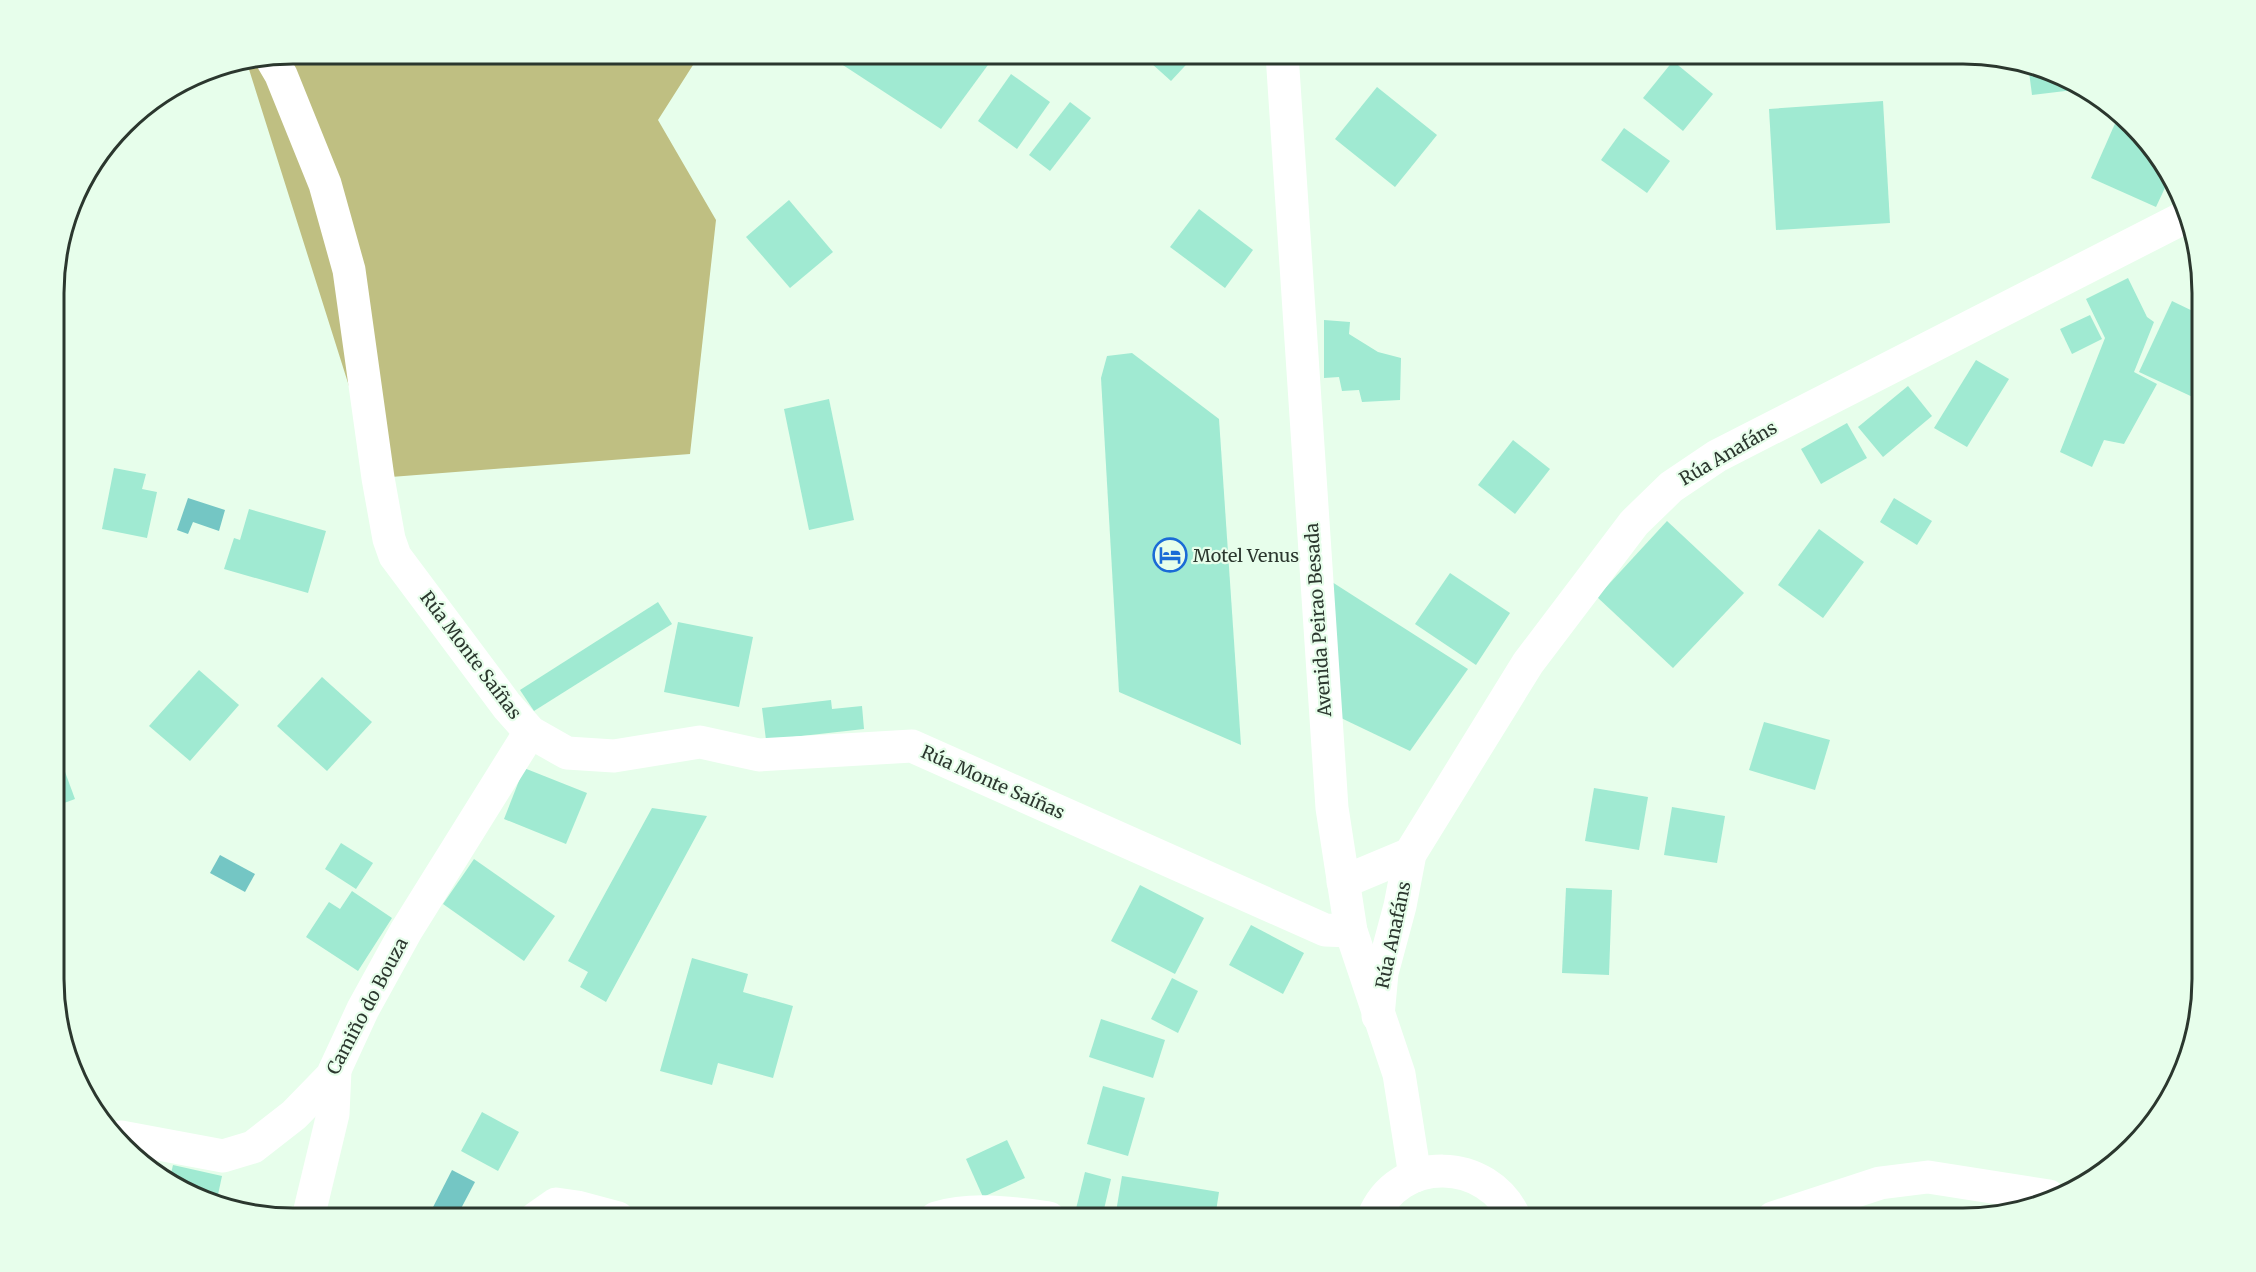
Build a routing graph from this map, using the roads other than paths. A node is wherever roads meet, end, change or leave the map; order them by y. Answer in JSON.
{"nodes":[{"id":1,"x":1283,"y":64,"type":"edge"},
{"id":2,"x":275,"y":65,"type":"edge"},
{"id":3,"x":2179,"y":220,"type":"edge"},
{"id":4,"x":530,"y":732,"type":"junction"},
{"id":5,"x":1410,"y":854,"type":"junction"},
{"id":6,"x":1343,"y":882,"type":"junction"},
{"id":7,"x":1351,"y":931,"type":"junction"},
{"id":8,"x":1378,"y":1016,"type":"junction"},
{"id":9,"x":335,"y":1070,"type":"junction"},
{"id":10,"x":129,"y":1138,"type":"edge"},
{"id":11,"x":1414,"y":1176,"type":"junction"},
{"id":12,"x":2038,"y":1194,"type":"edge"},
{"id":13,"x":310,"y":1208,"type":"edge"},
{"id":14,"x":550,"y":1208,"type":"edge"},
{"id":15,"x":581,"y":1208,"type":"edge"},
{"id":16,"x":1377,"y":1208,"type":"edge"},
{"id":17,"x":1511,"y":1208,"type":"edge"},
{"id":18,"x":1804,"y":1208,"type":"edge"}],
"edges":[{"from":1,"to":6,"type":"street","name":"Avenida Peirao Besada"},
{"from":2,"to":4,"type":"street","name":"Rúa Monte Saíñas"},
{"from":3,"to":5,"type":"street","name":"Rúa Anafáns"},
{"from":4,"to":7,"type":"street","name":"Rúa Monte Saíñas"},
{"from":4,"to":9,"type":"street","name":"Camiño do Bouza"},
{"from":5,"to":6,"type":"street","name":"Rúa Anafáns"},
{"from":5,"to":8,"type":"street","name":"Rúa Anafáns"},
{"from":6,"to":7,"type":"street","name":"Avenida Peirao Besada"},
{"from":7,"to":8,"type":"street","name":"Avenida Peirao Besada"},
{"from":8,"to":11,"type":"street","name":"Avenida Peirao Besada"},
{"from":9,"to":10,"type":"street","name":"Camiño do Bouza"},
{"from":9,"to":13,"type":"street"},
{"from":11,"to":16,"type":"street"},
{"from":11,"to":17,"type":"street"},
{"from":12,"to":18,"type":"street"},
{"from":14,"to":15,"type":"street"}]}
